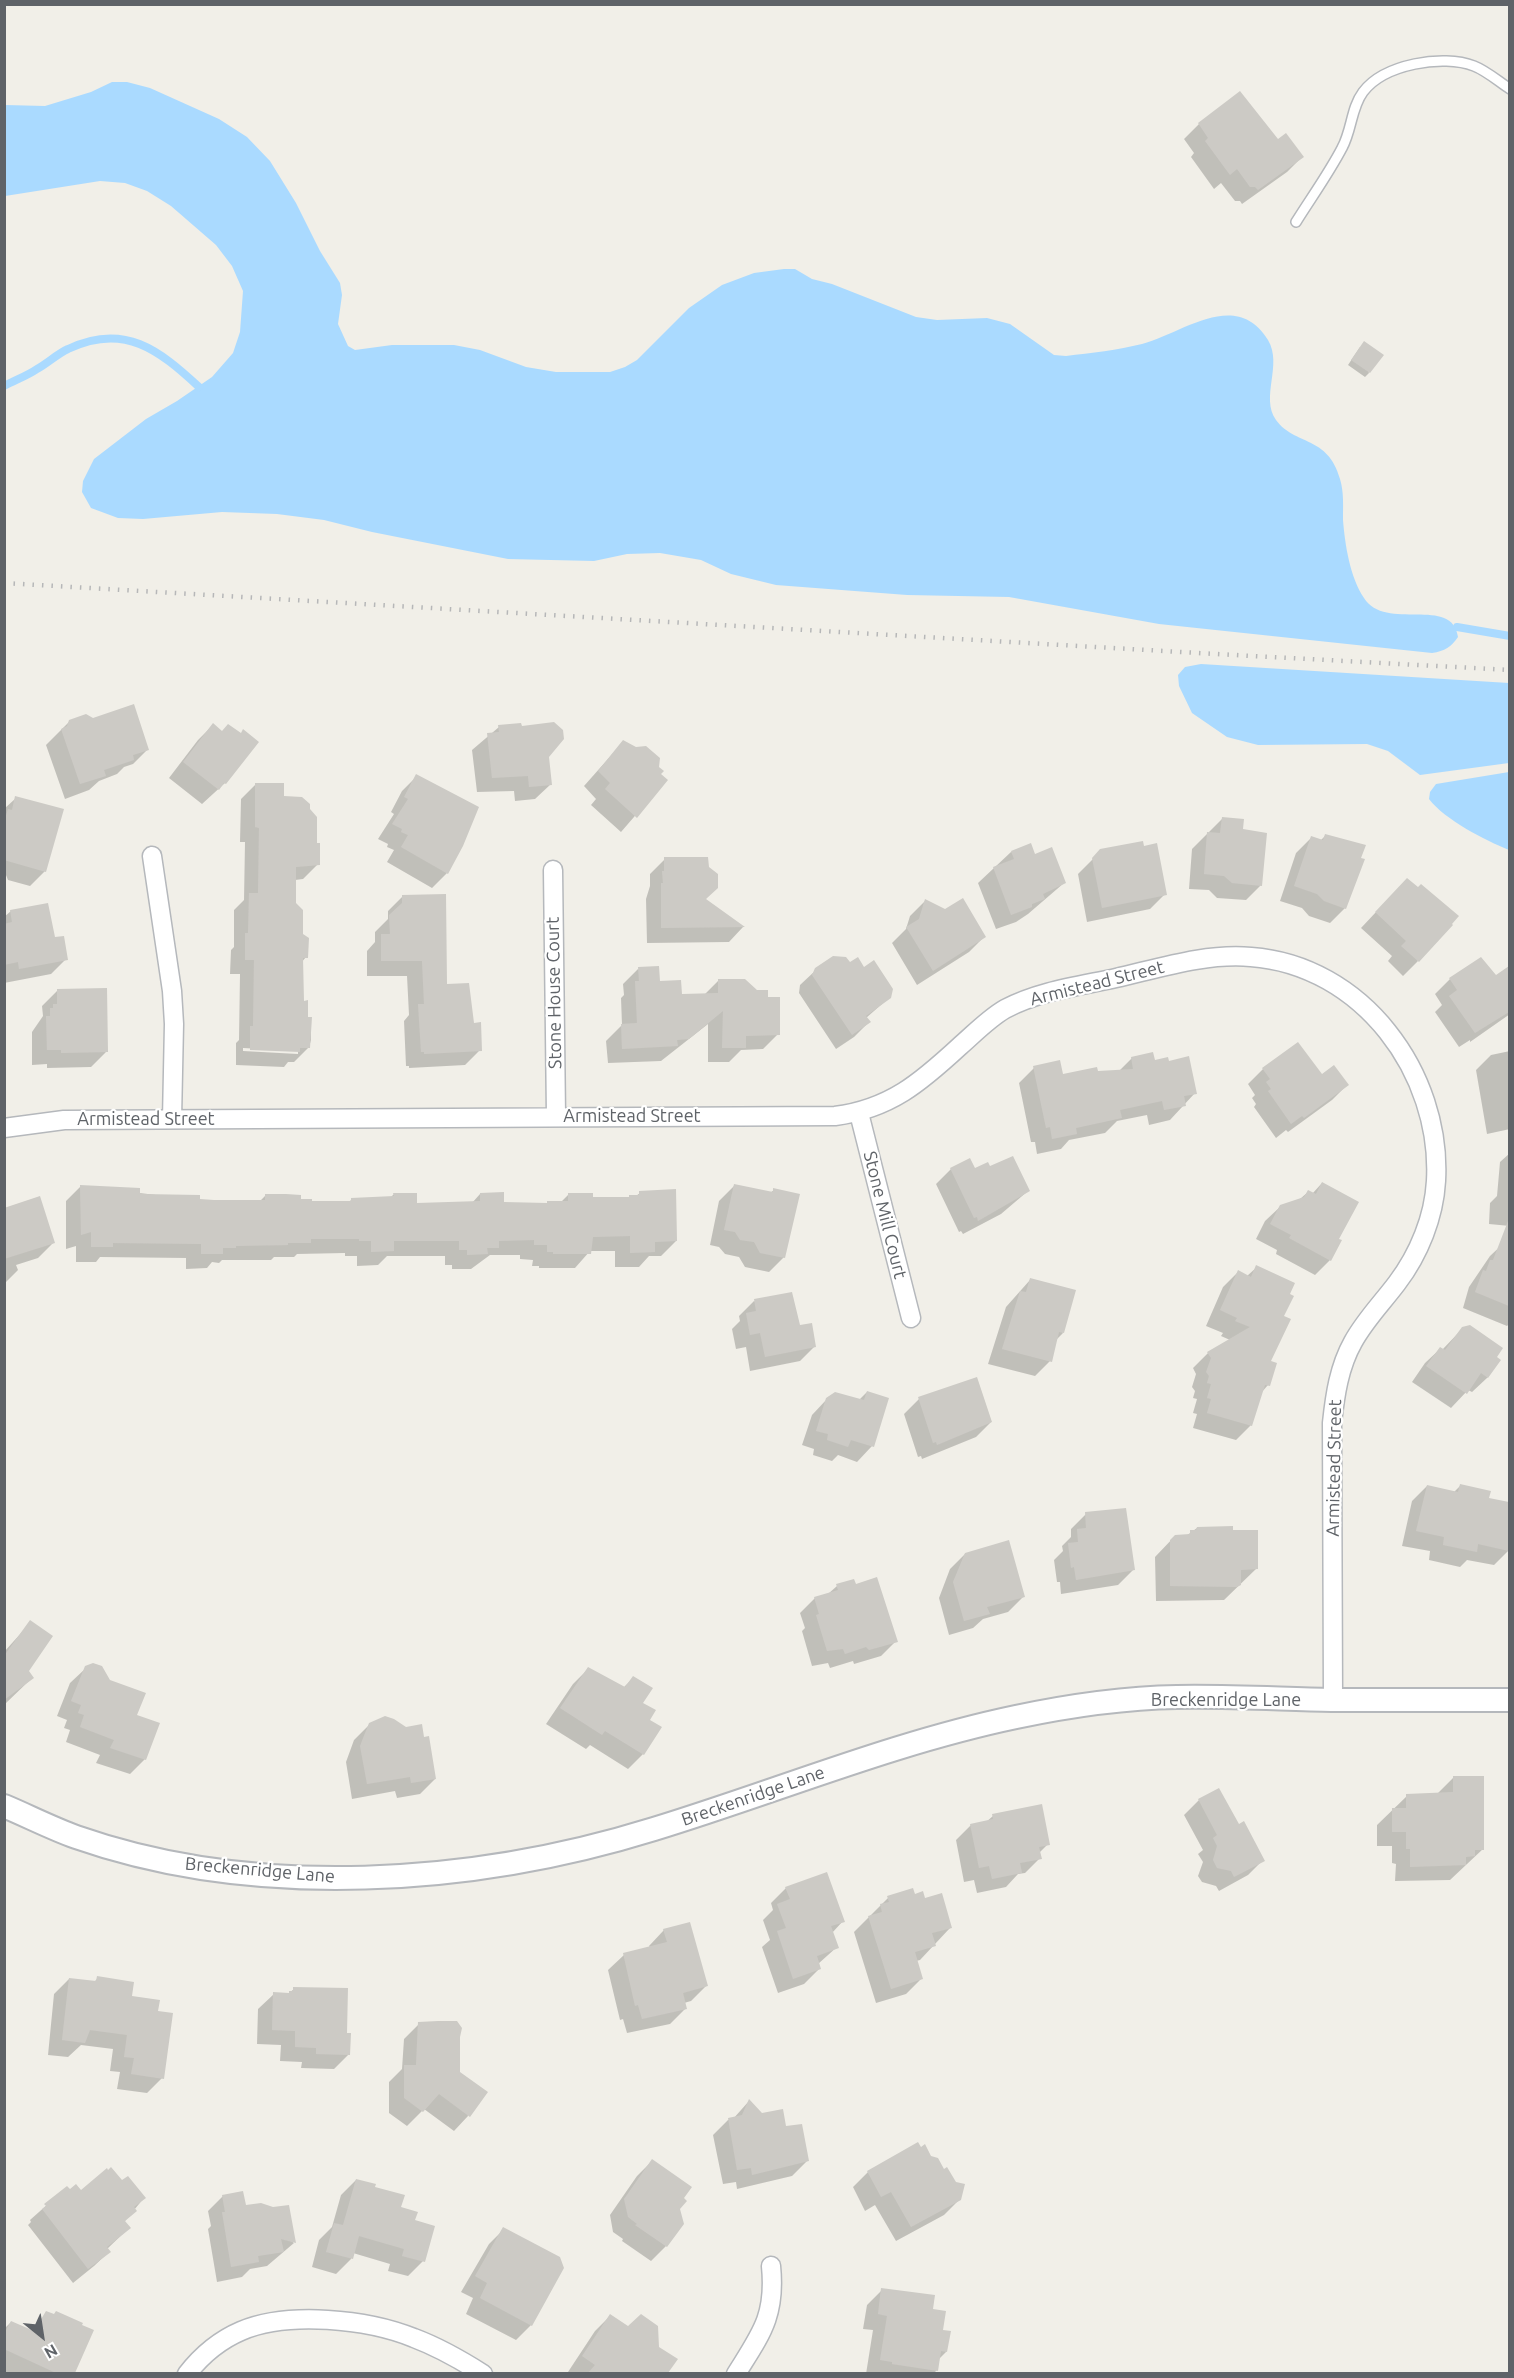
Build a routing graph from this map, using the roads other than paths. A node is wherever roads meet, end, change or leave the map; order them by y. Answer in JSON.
{"nodes":[{"id":1,"x":1509,"y":89,"type":"edge"},
{"id":2,"x":1296,"y":222,"type":"dead end"},
{"id":3,"x":152,"y":856,"type":"dead end"},
{"id":4,"x":553,"y":870,"type":"dead end"},
{"id":5,"x":859,"y":1113,"type":"junction"},
{"id":6,"x":556,"y":1116,"type":"junction"},
{"id":7,"x":172,"y":1119,"type":"junction"},
{"id":8,"x":4,"y":1128,"type":"edge"},
{"id":9,"x":911,"y":1318,"type":"dead end"},
{"id":10,"x":1333,"y":1700,"type":"junction"},
{"id":11,"x":1509,"y":1700,"type":"edge"},
{"id":12,"x":4,"y":1806,"type":"edge"},
{"id":13,"x":771,"y":2266,"type":"dead end"},
{"id":14,"x":187,"y":2373,"type":"edge"},
{"id":15,"x":483,"y":2373,"type":"edge"},
{"id":16,"x":735,"y":2373,"type":"edge"}],
"edges":[{"from":1,"to":2,"type":"lane"},
{"from":3,"to":7,"type":"street"},
{"from":4,"to":6,"type":"street","name":"Stone House Court"},
{"from":5,"to":6,"type":"street","name":"Armistead Street"},
{"from":5,"to":9,"type":"street","name":"Stone Mill Court"},
{"from":5,"to":10,"type":"street","name":"Armistead Street"},
{"from":6,"to":7,"type":"street","name":"Armistead Street"},
{"from":7,"to":8,"type":"street","name":"Armistead Street"},
{"from":10,"to":11,"type":"street","name":"Breckenridge Lane"},
{"from":10,"to":12,"type":"street","name":"Breckenridge Lane"},
{"from":13,"to":16,"type":"street"},
{"from":14,"to":15,"type":"street"}]}
